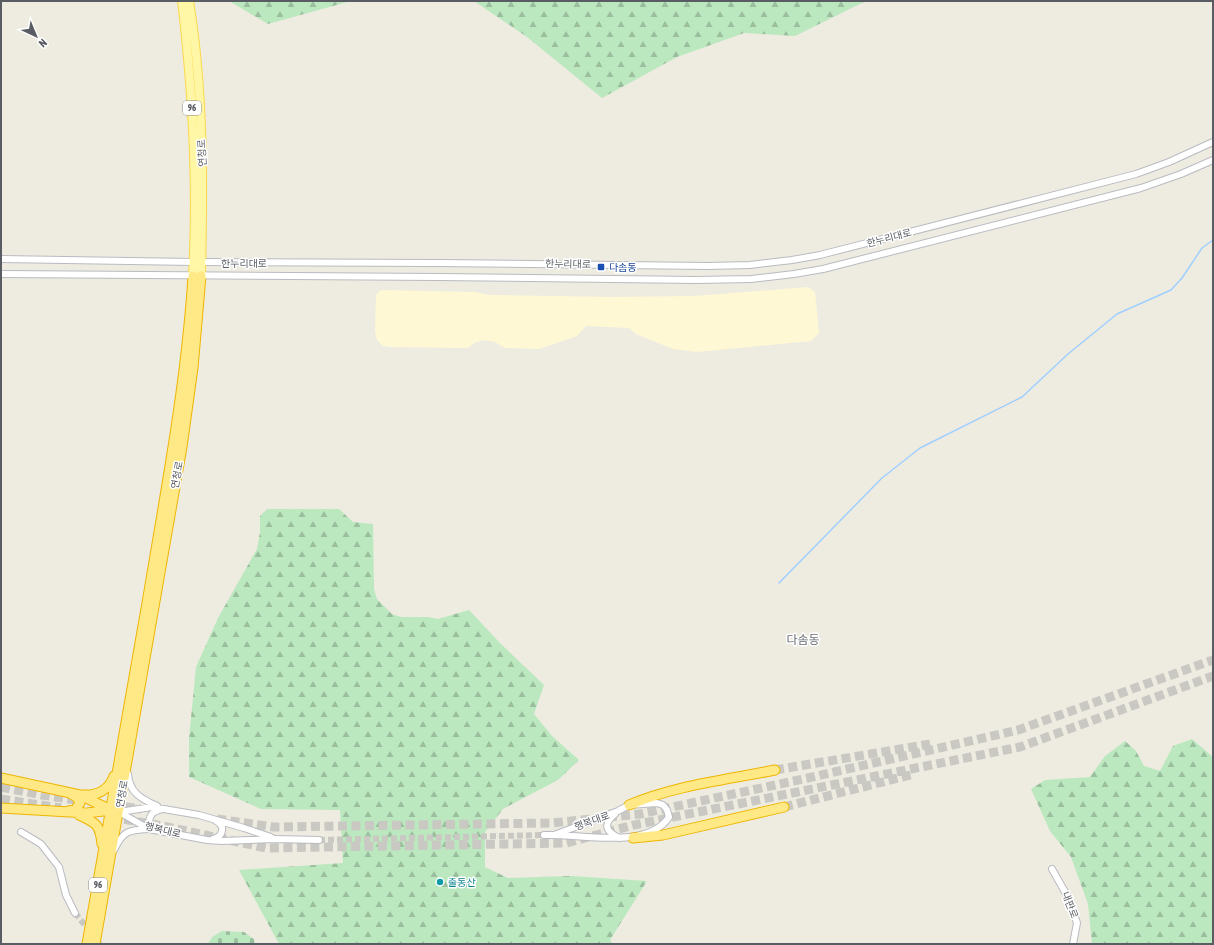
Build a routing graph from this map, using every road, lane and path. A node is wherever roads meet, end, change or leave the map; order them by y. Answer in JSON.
{"nodes":[{"id":1,"x":182,"y":1,"type":"edge"},
{"id":2,"x":189,"y":1,"type":"edge"},
{"id":3,"x":1213,"y":142,"type":"edge"},
{"id":4,"x":1213,"y":160,"type":"edge"},
{"id":5,"x":199,"y":216,"type":"junction"},
{"id":6,"x":1,"y":259,"type":"edge"},
{"id":7,"x":198,"y":262,"type":"junction"},
{"id":8,"x":1,"y":274,"type":"edge"},
{"id":9,"x":197,"y":276,"type":"junction"},
{"id":10,"x":123,"y":764,"type":"junction"},
{"id":11,"x":775,"y":770,"type":"tunnel mouth"},
{"id":12,"x":1,"y":778,"type":"edge"},
{"id":13,"x":67,"y":793,"type":"junction"},
{"id":14,"x":80,"y":795,"type":"junction"},
{"id":15,"x":629,"y":805,"type":"junction"},
{"id":16,"x":784,"y":807,"type":"tunnel mouth"},
{"id":17,"x":1,"y":808,"type":"edge"},
{"id":18,"x":164,"y":809,"type":"junction"},
{"id":19,"x":115,"y":811,"type":"junction"},
{"id":20,"x":618,"y":811,"type":"junction"},
{"id":21,"x":69,"y":812,"type":"junction"},
{"id":22,"x":213,"y":819,"type":"junction"},
{"id":23,"x":149,"y":829,"type":"junction"},
{"id":24,"x":158,"y":831,"type":"junction"},
{"id":25,"x":21,"y":832,"type":"dead end"},
{"id":26,"x":544,"y":835,"type":"tunnel mouth"},
{"id":27,"x":554,"y":835,"type":"junction"},
{"id":28,"x":619,"y":838,"type":"junction"},
{"id":29,"x":634,"y":838,"type":"junction"},
{"id":30,"x":275,"y":839,"type":"junction"},
{"id":31,"x":208,"y":840,"type":"junction"},
{"id":32,"x":319,"y":840,"type":"tunnel mouth"},
{"id":33,"x":107,"y":856,"type":"junction"},
{"id":34,"x":1052,"y":869,"type":"dead end"},
{"id":35,"x":75,"y":913,"type":"tunnel mouth"},
{"id":36,"x":87,"y":944,"type":"edge"},
{"id":37,"x":95,"y":944,"type":"edge"},
{"id":38,"x":1073,"y":944,"type":"edge"}],
"edges":[{"from":1,"to":5,"type":"main road","name":"연청로","number":"96"},
{"from":2,"to":5,"type":"main road","name":"연청로","number":"96"},
{"from":3,"to":7,"type":"street","name":"한누리대로"},
{"from":4,"to":9,"type":"street","name":"한누리대로"},
{"from":5,"to":7,"type":"main road","name":"연청로","number":"96"},
{"from":6,"to":7,"type":"street","name":"한누리대로"},
{"from":7,"to":9,"type":"main road","name":"연청로"},
{"from":8,"to":9,"type":"street","name":"한누리대로"},
{"from":9,"to":10,"type":"highway","name":"연청로"},
{"from":10,"to":14,"type":"highway"},
{"from":10,"to":18,"type":"street"},
{"from":10,"to":19,"type":"highway","name":"연청로"},
{"from":11,"to":15,"type":"highway"},
{"from":12,"to":13,"type":"highway"},
{"from":13,"to":14,"type":"highway"},
{"from":13,"to":21,"type":"highway"},
{"from":14,"to":19,"type":"highway"},
{"from":15,"to":20,"type":"street","name":"행복대로"},
{"from":15,"to":29,"type":"street"},
{"from":16,"to":29,"type":"highway"},
{"from":17,"to":21,"type":"highway"},
{"from":18,"to":19,"type":"street","name":"행복대로"},
{"from":18,"to":22,"type":"street","name":"행복대로"},
{"from":18,"to":24,"type":"street"},
{"from":19,"to":21,"type":"highway"},
{"from":19,"to":23,"type":"street","name":"행복대로"},
{"from":19,"to":33,"type":"highway","name":"연청로","number":"96"},
{"from":20,"to":27,"type":"street","name":"행복대로"},
{"from":20,"to":28,"type":"street"},
{"from":21,"to":33,"type":"highway"},
{"from":22,"to":30,"type":"street","name":"행복대로"},
{"from":22,"to":31,"type":"street"},
{"from":23,"to":24,"type":"street","name":"행복대로"},
{"from":23,"to":33,"type":"street"},
{"from":24,"to":31,"type":"street","name":"행복대로"},
{"from":25,"to":35,"type":"street"},
{"from":26,"to":27,"type":"street","name":"행복대로"},
{"from":27,"to":28,"type":"street","name":"행복대로"},
{"from":28,"to":29,"type":"street","name":"행복대로"},
{"from":30,"to":31,"type":"street","name":"행복대로"},
{"from":30,"to":32,"type":"street","name":"행복대로"},
{"from":33,"to":36,"type":"highway","name":"연청로","number":"96"},
{"from":33,"to":37,"type":"highway","name":"연청로","number":"96"},
{"from":34,"to":38,"type":"street","name":"내판로"}]}
